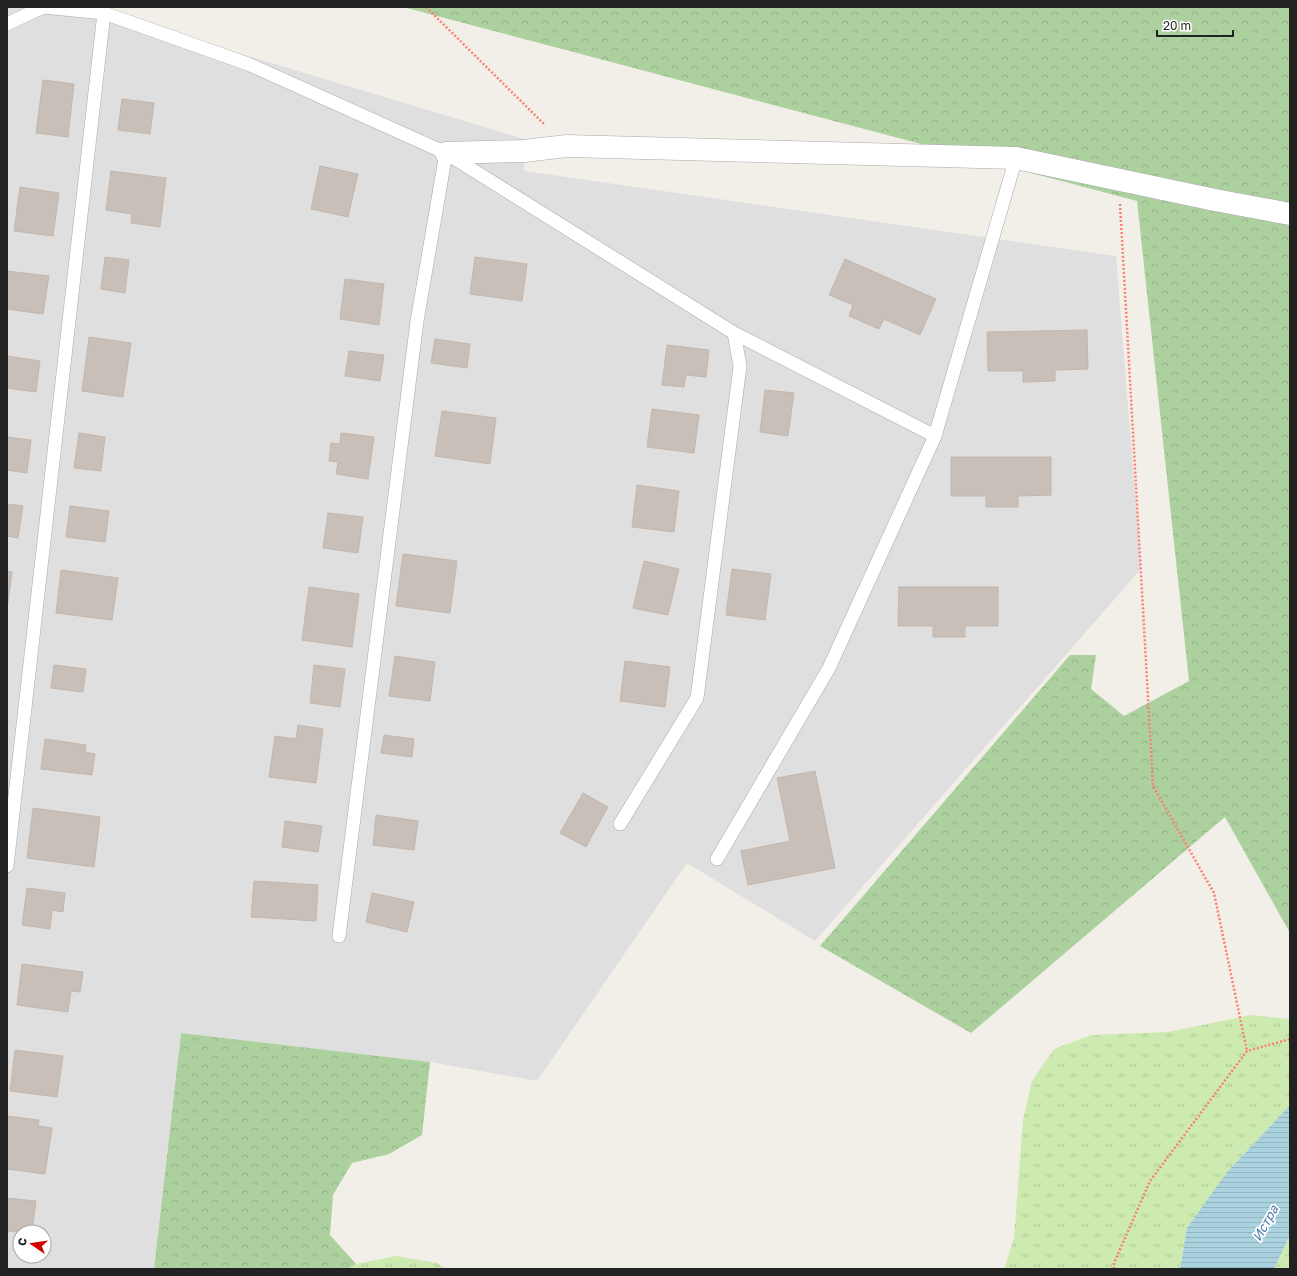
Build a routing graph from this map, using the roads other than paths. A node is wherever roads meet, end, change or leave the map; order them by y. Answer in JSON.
{"nodes":[{"id":1,"x":104,"y":13,"type":"junction"},
{"id":2,"x":7,"y":24,"type":"edge"},
{"id":3,"x":446,"y":153,"type":"junction"},
{"id":4,"x":1016,"y":158,"type":"junction"},
{"id":5,"x":1290,"y":214,"type":"edge"},
{"id":6,"x":734,"y":333,"type":"junction"},
{"id":7,"x":935,"y":436,"type":"junction"},
{"id":8,"x":620,"y":824,"type":"dead end"},
{"id":9,"x":717,"y":859,"type":"dead end"},
{"id":10,"x":7,"y":866,"type":"edge"},
{"id":11,"x":339,"y":936,"type":"dead end"}],
"edges":[{"from":1,"to":2,"type":"lane"},
{"from":1,"to":3,"type":"lane"},
{"from":1,"to":10,"type":"lane"},
{"from":3,"to":4,"type":"street"},
{"from":3,"to":6,"type":"lane"},
{"from":3,"to":11,"type":"lane"},
{"from":4,"to":5,"type":"street"},
{"from":4,"to":7,"type":"lane"},
{"from":6,"to":7,"type":"lane"},
{"from":6,"to":8,"type":"lane"},
{"from":7,"to":9,"type":"lane"}]}
